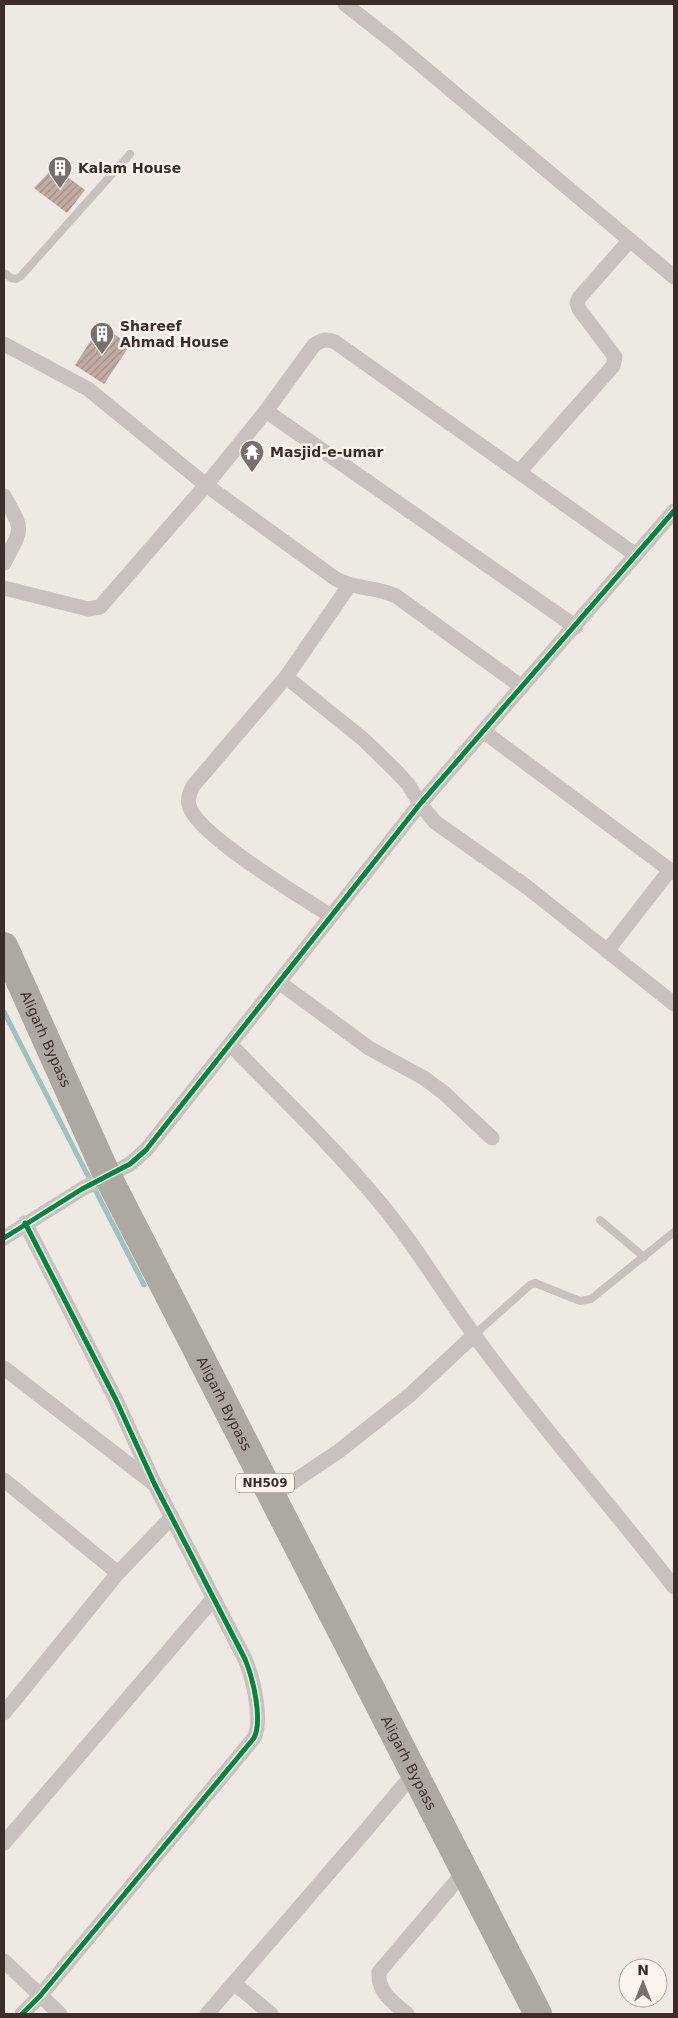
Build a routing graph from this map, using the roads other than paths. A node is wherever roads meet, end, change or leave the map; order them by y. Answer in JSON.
{"nodes":[{"id":1,"x":345,"y":4,"type":"edge"},
{"id":2,"x":130,"y":154,"type":"dead end"},
{"id":3,"x":630,"y":240,"type":"junction"},
{"id":4,"x":4,"y":273,"type":"edge"},
{"id":5,"x":674,"y":277,"type":"edge"},
{"id":6,"x":4,"y":344,"type":"edge"},
{"id":7,"x":266,"y":411,"type":"junction"},
{"id":8,"x":519,"y":472,"type":"junction"},
{"id":9,"x":206,"y":485,"type":"junction"},
{"id":10,"x":4,"y":496,"type":"edge"},
{"id":11,"x":674,"y":511,"type":"edge"},
{"id":12,"x":636,"y":555,"type":"junction"},
{"id":13,"x":4,"y":562,"type":"edge"},
{"id":14,"x":349,"y":586,"type":"junction"},
{"id":15,"x":4,"y":588,"type":"edge"},
{"id":16,"x":576,"y":627,"type":"junction"},
{"id":17,"x":286,"y":678,"type":"junction"},
{"id":18,"x":522,"y":686,"type":"junction"},
{"id":19,"x":483,"y":731,"type":"junction"},
{"id":20,"x":420,"y":804,"type":"junction"},
{"id":21,"x":672,"y":872,"type":"edge"},
{"id":22,"x":331,"y":916,"type":"junction"},
{"id":23,"x":4,"y":946,"type":"edge"},
{"id":24,"x":608,"y":951,"type":"junction"},
{"id":25,"x":280,"y":983,"type":"junction"},
{"id":26,"x":674,"y":1004,"type":"edge"},
{"id":27,"x":231,"y":1045,"type":"junction"},
{"id":28,"x":492,"y":1138,"type":"dead end"},
{"id":29,"x":103,"y":1177,"type":"junction"},
{"id":30,"x":600,"y":1220,"type":"dead end"},
{"id":31,"x":26,"y":1223,"type":"junction"},
{"id":32,"x":674,"y":1232,"type":"edge"},
{"id":33,"x":4,"y":1238,"type":"edge"},
{"id":34,"x":644,"y":1257,"type":"junction"},
{"id":35,"x":474,"y":1335,"type":"junction"},
{"id":36,"x":4,"y":1368,"type":"edge"},
{"id":37,"x":4,"y":1480,"type":"edge"},
{"id":38,"x":155,"y":1485,"type":"junction"},
{"id":39,"x":272,"y":1496,"type":"junction"},
{"id":40,"x":172,"y":1516,"type":"junction"},
{"id":41,"x":118,"y":1573,"type":"junction"},
{"id":42,"x":674,"y":1587,"type":"edge"},
{"id":43,"x":213,"y":1599,"type":"junction"},
{"id":44,"x":4,"y":1713,"type":"edge"},
{"id":45,"x":414,"y":1772,"type":"junction"},
{"id":46,"x":4,"y":1843,"type":"edge"},
{"id":47,"x":464,"y":1872,"type":"junction"},
{"id":48,"x":4,"y":1961,"type":"edge"},
{"id":49,"x":234,"y":1983,"type":"junction"},
{"id":50,"x":40,"y":1996,"type":"junction"},
{"id":51,"x":22,"y":2014,"type":"edge"},
{"id":52,"x":60,"y":2014,"type":"edge"},
{"id":53,"x":208,"y":2014,"type":"edge"},
{"id":54,"x":271,"y":2014,"type":"edge"},
{"id":55,"x":407,"y":2014,"type":"edge"},
{"id":56,"x":538,"y":2014,"type":"edge"}],
"edges":[{"from":1,"to":3,"type":"street"},
{"from":2,"to":4,"type":"lane"},
{"from":3,"to":5,"type":"street"},
{"from":3,"to":8,"type":"street"},
{"from":6,"to":9,"type":"street"},
{"from":7,"to":8,"type":"street"},
{"from":7,"to":9,"type":"street"},
{"from":7,"to":16,"type":"street"},
{"from":8,"to":12,"type":"street"},
{"from":9,"to":14,"type":"street"},
{"from":9,"to":15,"type":"street"},
{"from":10,"to":13,"type":"street"},
{"from":11,"to":12,"type":"street"},
{"from":12,"to":16,"type":"street"},
{"from":14,"to":17,"type":"street"},
{"from":14,"to":18,"type":"street"},
{"from":16,"to":18,"type":"street"},
{"from":17,"to":20,"type":"street"},
{"from":17,"to":22,"type":"street"},
{"from":18,"to":19,"type":"street"},
{"from":19,"to":20,"type":"street"},
{"from":19,"to":21,"type":"street"},
{"from":20,"to":22,"type":"street"},
{"from":20,"to":24,"type":"street"},
{"from":21,"to":24,"type":"street"},
{"from":22,"to":25,"type":"street"},
{"from":23,"to":29,"type":"highway","name":"Aligarh Bypass","number":"NH509"},
{"from":24,"to":26,"type":"street"},
{"from":25,"to":27,"type":"street"},
{"from":25,"to":28,"type":"street"},
{"from":27,"to":29,"type":"street"},
{"from":27,"to":35,"type":"street"},
{"from":29,"to":31,"type":"street"},
{"from":29,"to":39,"type":"highway","name":"Aligarh Bypass","number":"NH509"},
{"from":30,"to":34,"type":"lane"},
{"from":31,"to":33,"type":"street"},
{"from":31,"to":38,"type":"street"},
{"from":32,"to":34,"type":"lane"},
{"from":34,"to":35,"type":"lane"},
{"from":35,"to":39,"type":"street"},
{"from":35,"to":42,"type":"street"},
{"from":36,"to":38,"type":"street"},
{"from":37,"to":41,"type":"street"},
{"from":38,"to":40,"type":"street"},
{"from":39,"to":45,"type":"highway","name":"Aligarh Bypass","number":"NH509"},
{"from":40,"to":41,"type":"street"},
{"from":40,"to":43,"type":"street"},
{"from":41,"to":44,"type":"street"},
{"from":43,"to":46,"type":"street"},
{"from":43,"to":50,"type":"street"},
{"from":45,"to":47,"type":"highway","name":"Aligarh Bypass","number":"NH509"},
{"from":45,"to":49,"type":"street"},
{"from":47,"to":55,"type":"street"},
{"from":47,"to":56,"type":"highway","name":"Aligarh Bypass","number":"NH509"},
{"from":48,"to":50,"type":"street"},
{"from":49,"to":53,"type":"street"},
{"from":49,"to":54,"type":"street"},
{"from":50,"to":51,"type":"street"},
{"from":50,"to":52,"type":"street"}]}
